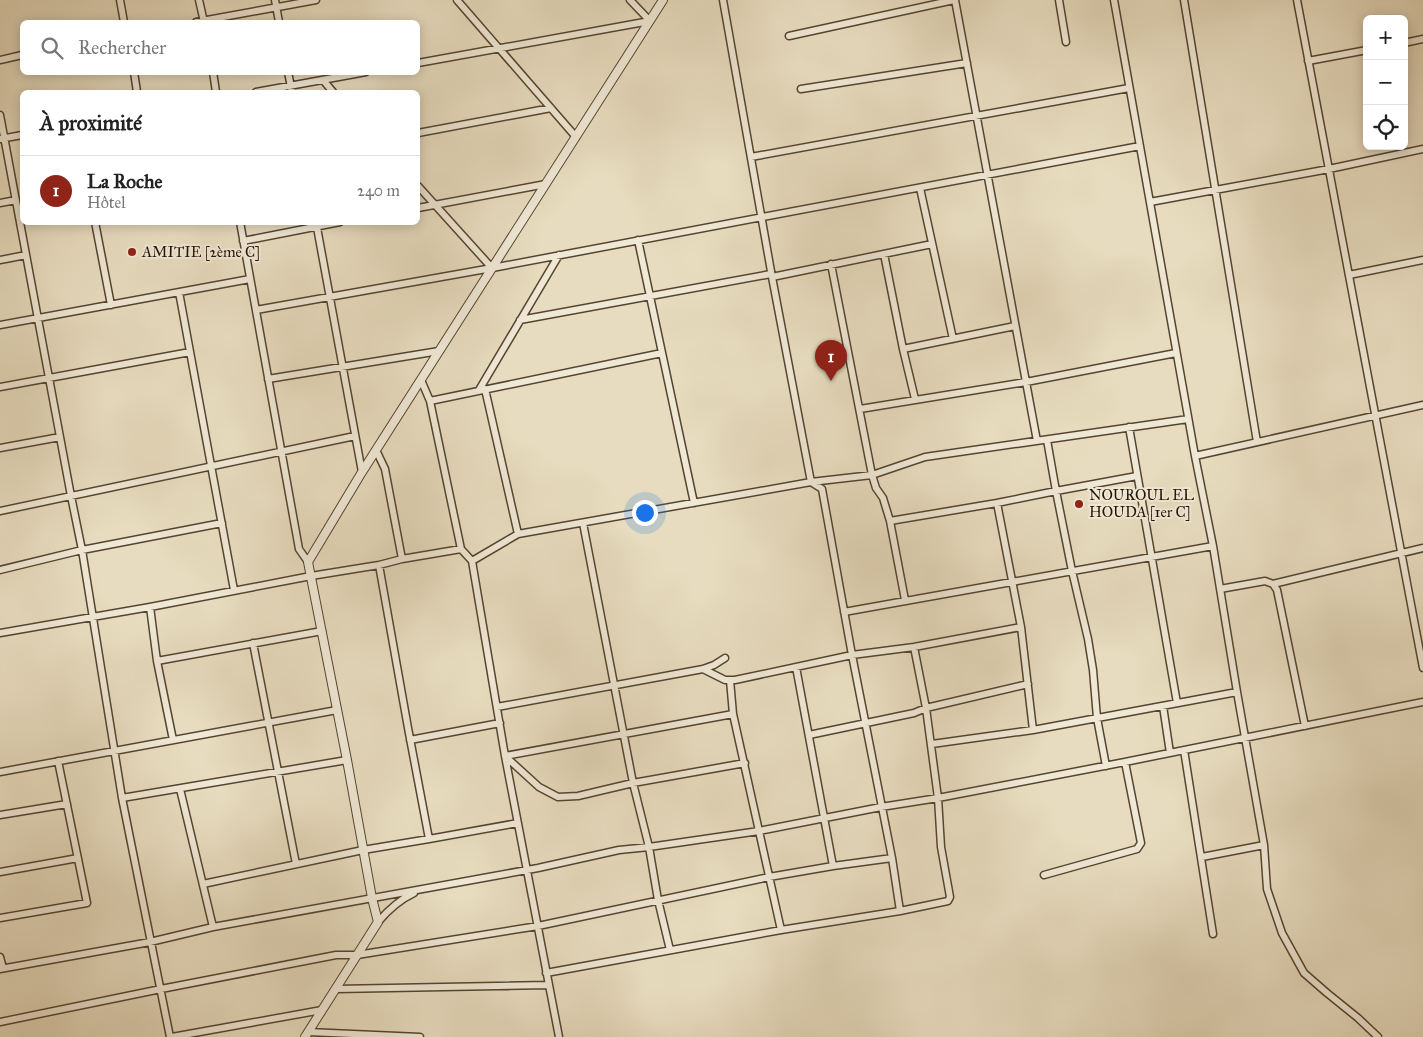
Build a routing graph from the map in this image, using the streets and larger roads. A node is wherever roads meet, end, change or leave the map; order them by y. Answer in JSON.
{"nodes":[{"id":1,"x":120,"y":0,"type":"edge"},
{"id":2,"x":200,"y":0,"type":"edge"},
{"id":3,"x":275,"y":0,"type":"edge"},
{"id":4,"x":316,"y":0,"type":"edge"},
{"id":5,"x":457,"y":0,"type":"edge"},
{"id":6,"x":630,"y":0,"type":"edge"},
{"id":7,"x":663,"y":0,"type":"edge"},
{"id":8,"x":723,"y":0,"type":"edge"},
{"id":9,"x":955,"y":0,"type":"edge"},
{"id":10,"x":1059,"y":0,"type":"edge"},
{"id":11,"x":1114,"y":0,"type":"edge"},
{"id":12,"x":1184,"y":0,"type":"edge"},
{"id":13,"x":1297,"y":0,"type":"edge"},
{"id":14,"x":276,"y":7,"type":"junction"},
{"id":15,"x":124,"y":20,"type":"edge"},
{"id":16,"x":203,"y":20,"type":"edge"},
{"id":17,"x":213,"y":20,"type":"edge"},
{"id":18,"x":279,"y":20,"type":"edge"},
{"id":19,"x":650,"y":21,"type":"junction"},
{"id":20,"x":789,"y":36,"type":"dead end"},
{"id":21,"x":1423,"y":39,"type":"edge"},
{"id":22,"x":1066,"y":42,"type":"dead end"},
{"id":23,"x":1408,"y":42,"type":"edge"},
{"id":24,"x":499,"y":48,"type":"junction"},
{"id":25,"x":1363,"y":51,"type":"edge"},
{"id":26,"x":20,"y":55,"type":"edge"},
{"id":27,"x":0,"y":60,"type":"edge"},
{"id":28,"x":1308,"y":61,"type":"junction"},
{"id":29,"x":420,"y":63,"type":"edge"},
{"id":30,"x":967,"y":64,"type":"junction"},
{"id":31,"x":134,"y":75,"type":"edge"},
{"id":32,"x":213,"y":75,"type":"edge"},
{"id":33,"x":289,"y":75,"type":"edge"},
{"id":34,"x":350,"y":75,"type":"edge"},
{"id":35,"x":322,"y":80,"type":"junction"},
{"id":36,"x":1129,"y":88,"type":"junction"},
{"id":37,"x":292,"y":89,"type":"edge"},
{"id":38,"x":801,"y":89,"type":"dead end"},
{"id":39,"x":137,"y":90,"type":"edge"},
{"id":40,"x":216,"y":90,"type":"edge"},
{"id":41,"x":332,"y":90,"type":"edge"},
{"id":42,"x":551,"y":108,"type":"junction"},
{"id":43,"x":0,"y":116,"type":"edge"},
{"id":44,"x":977,"y":116,"type":"junction"},
{"id":45,"x":420,"y":133,"type":"edge"},
{"id":46,"x":20,"y":135,"type":"edge"},
{"id":47,"x":576,"y":137,"type":"junction"},
{"id":48,"x":2,"y":138,"type":"edge"},
{"id":49,"x":1140,"y":146,"type":"junction"},
{"id":50,"x":1423,"y":149,"type":"edge"},
{"id":51,"x":751,"y":158,"type":"junction"},
{"id":52,"x":1329,"y":169,"type":"junction"},
{"id":53,"x":988,"y":175,"type":"junction"},
{"id":54,"x":546,"y":184,"type":"junction"},
{"id":55,"x":420,"y":188,"type":"edge"},
{"id":56,"x":920,"y":188,"type":"junction"},
{"id":57,"x":1215,"y":190,"type":"junction"},
{"id":58,"x":16,"y":200,"type":"junction"},
{"id":59,"x":1150,"y":202,"type":"junction"},
{"id":60,"x":0,"y":203,"type":"edge"},
{"id":61,"x":435,"y":205,"type":"junction"},
{"id":62,"x":420,"y":208,"type":"edge"},
{"id":63,"x":761,"y":217,"type":"junction"},
{"id":64,"x":20,"y":222,"type":"edge"},
{"id":65,"x":21,"y":225,"type":"edge"},
{"id":66,"x":96,"y":225,"type":"edge"},
{"id":67,"x":240,"y":225,"type":"edge"},
{"id":68,"x":316,"y":225,"type":"edge"},
{"id":69,"x":638,"y":240,"type":"junction"},
{"id":70,"x":243,"y":241,"type":"junction"},
{"id":71,"x":932,"y":244,"type":"junction"},
{"id":72,"x":884,"y":254,"type":"junction"},
{"id":73,"x":26,"y":255,"type":"junction"},
{"id":74,"x":559,"y":255,"type":"junction"},
{"id":75,"x":0,"y":260,"type":"edge"},
{"id":76,"x":1423,"y":260,"type":"edge"},
{"id":77,"x":831,"y":264,"type":"junction"},
{"id":78,"x":492,"y":268,"type":"junction"},
{"id":79,"x":772,"y":275,"type":"junction"},
{"id":80,"x":1349,"y":276,"type":"junction"},
{"id":81,"x":250,"y":279,"type":"junction"},
{"id":82,"x":179,"y":292,"type":"junction"},
{"id":83,"x":330,"y":296,"type":"junction"},
{"id":84,"x":650,"y":296,"type":"junction"},
{"id":85,"x":111,"y":305,"type":"junction"},
{"id":86,"x":256,"y":310,"type":"junction"},
{"id":87,"x":38,"y":318,"type":"junction"},
{"id":88,"x":520,"y":320,"type":"junction"},
{"id":89,"x":0,"y":325,"type":"edge"},
{"id":90,"x":1015,"y":326,"type":"junction"},
{"id":91,"x":952,"y":339,"type":"junction"},
{"id":92,"x":903,"y":349,"type":"junction"},
{"id":93,"x":440,"y":351,"type":"junction"},
{"id":94,"x":190,"y":352,"type":"junction"},
{"id":95,"x":662,"y":353,"type":"junction"},
{"id":96,"x":1176,"y":353,"type":"junction"},
{"id":97,"x":342,"y":367,"type":"junction"},
{"id":98,"x":49,"y":378,"type":"junction"},
{"id":99,"x":268,"y":379,"type":"junction"},
{"id":100,"x":421,"y":380,"type":"junction"},
{"id":101,"x":1026,"y":382,"type":"junction"},
{"id":102,"x":0,"y":387,"type":"edge"},
{"id":103,"x":482,"y":390,"type":"junction"},
{"id":104,"x":915,"y":399,"type":"junction"},
{"id":105,"x":430,"y":401,"type":"junction"},
{"id":106,"x":1423,"y":405,"type":"edge"},
{"id":107,"x":860,"y":409,"type":"junction"},
{"id":108,"x":1375,"y":416,"type":"junction"},
{"id":109,"x":1188,"y":419,"type":"junction"},
{"id":110,"x":1128,"y":427,"type":"junction"},
{"id":111,"x":355,"y":436,"type":"junction"},
{"id":112,"x":60,"y":437,"type":"junction"},
{"id":113,"x":1047,"y":440,"type":"junction"},
{"id":114,"x":1037,"y":441,"type":"junction"},
{"id":115,"x":1256,"y":442,"type":"junction"},
{"id":116,"x":0,"y":448,"type":"edge"},
{"id":117,"x":376,"y":450,"type":"junction"},
{"id":118,"x":281,"y":452,"type":"junction"},
{"id":119,"x":1195,"y":456,"type":"junction"},
{"id":120,"x":212,"y":466,"type":"junction"},
{"id":121,"x":362,"y":472,"type":"junction"},
{"id":122,"x":872,"y":475,"type":"junction"},
{"id":123,"x":1137,"y":476,"type":"junction"},
{"id":124,"x":811,"y":482,"type":"junction"},
{"id":125,"x":1056,"y":491,"type":"junction"},
{"id":126,"x":71,"y":496,"type":"junction"},
{"id":127,"x":694,"y":503,"type":"junction"},
{"id":128,"x":997,"y":504,"type":"junction"},
{"id":129,"x":0,"y":511,"type":"edge"},
{"id":130,"x":890,"y":521,"type":"junction"},
{"id":131,"x":222,"y":523,"type":"junction"},
{"id":132,"x":583,"y":523,"type":"junction"},
{"id":133,"x":518,"y":534,"type":"junction"},
{"id":134,"x":1213,"y":546,"type":"junction"},
{"id":135,"x":461,"y":548,"type":"junction"},
{"id":136,"x":1423,"y":548,"type":"edge"},
{"id":137,"x":82,"y":550,"type":"junction"},
{"id":138,"x":1401,"y":553,"type":"junction"},
{"id":139,"x":1151,"y":556,"type":"junction"},
{"id":140,"x":402,"y":559,"type":"junction"},
{"id":141,"x":472,"y":561,"type":"junction"},
{"id":142,"x":308,"y":562,"type":"junction"},
{"id":143,"x":379,"y":565,"type":"junction"},
{"id":144,"x":0,"y":570,"type":"edge"},
{"id":145,"x":1072,"y":571,"type":"junction"},
{"id":146,"x":311,"y":576,"type":"junction"},
{"id":147,"x":1011,"y":582,"type":"junction"},
{"id":148,"x":1273,"y":584,"type":"junction"},
{"id":149,"x":1220,"y":589,"type":"junction"},
{"id":150,"x":234,"y":590,"type":"junction"},
{"id":151,"x":905,"y":600,"type":"junction"},
{"id":152,"x":150,"y":607,"type":"junction"},
{"id":153,"x":844,"y":612,"type":"junction"},
{"id":154,"x":93,"y":617,"type":"junction"},
{"id":155,"x":1021,"y":627,"type":"junction"},
{"id":156,"x":322,"y":631,"type":"junction"},
{"id":157,"x":0,"y":633,"type":"edge"},
{"id":158,"x":254,"y":643,"type":"junction"},
{"id":159,"x":914,"y":647,"type":"junction"},
{"id":160,"x":852,"y":655,"type":"junction"},
{"id":161,"x":725,"y":658,"type":"dead end"},
{"id":162,"x":157,"y":661,"type":"junction"},
{"id":163,"x":796,"y":667,"type":"junction"},
{"id":164,"x":1423,"y":668,"type":"edge"},
{"id":165,"x":703,"y":669,"type":"junction"},
{"id":166,"x":730,"y":680,"type":"junction"},
{"id":167,"x":1028,"y":684,"type":"junction"},
{"id":168,"x":614,"y":686,"type":"junction"},
{"id":169,"x":1237,"y":692,"type":"junction"},
{"id":170,"x":1423,"y":702,"type":"edge"},
{"id":171,"x":1177,"y":703,"type":"junction"},
{"id":172,"x":1163,"y":706,"type":"junction"},
{"id":173,"x":497,"y":707,"type":"junction"},
{"id":174,"x":926,"y":708,"type":"junction"},
{"id":175,"x":337,"y":710,"type":"junction"},
{"id":176,"x":733,"y":714,"type":"junction"},
{"id":177,"x":1097,"y":718,"type":"junction"},
{"id":178,"x":269,"y":722,"type":"junction"},
{"id":179,"x":500,"y":723,"type":"junction"},
{"id":180,"x":865,"y":724,"type":"junction"},
{"id":181,"x":1305,"y":726,"type":"junction"},
{"id":182,"x":1033,"y":730,"type":"junction"},
{"id":183,"x":624,"y":735,"type":"junction"},
{"id":184,"x":809,"y":735,"type":"junction"},
{"id":185,"x":1245,"y":738,"type":"junction"},
{"id":186,"x":173,"y":740,"type":"junction"},
{"id":187,"x":410,"y":740,"type":"junction"},
{"id":188,"x":932,"y":744,"type":"junction"},
{"id":189,"x":1184,"y":750,"type":"junction"},
{"id":190,"x":114,"y":751,"type":"junction"},
{"id":191,"x":1170,"y":753,"type":"junction"},
{"id":192,"x":505,"y":756,"type":"junction"},
{"id":193,"x":347,"y":760,"type":"junction"},
{"id":194,"x":58,"y":761,"type":"junction"},
{"id":195,"x":1125,"y":762,"type":"junction"},
{"id":196,"x":745,"y":764,"type":"junction"},
{"id":197,"x":1106,"y":766,"type":"junction"},
{"id":198,"x":0,"y":772,"type":"edge"},
{"id":199,"x":278,"y":772,"type":"junction"},
{"id":200,"x":633,"y":783,"type":"junction"},
{"id":201,"x":180,"y":789,"type":"junction"},
{"id":202,"x":122,"y":798,"type":"junction"},
{"id":203,"x":938,"y":798,"type":"junction"},
{"id":204,"x":67,"y":804,"type":"junction"},
{"id":205,"x":881,"y":807,"type":"junction"},
{"id":206,"x":0,"y":815,"type":"edge"},
{"id":207,"x":825,"y":818,"type":"junction"},
{"id":208,"x":518,"y":824,"type":"junction"},
{"id":209,"x":759,"y":831,"type":"junction"},
{"id":210,"x":429,"y":840,"type":"junction"},
{"id":211,"x":1264,"y":846,"type":"junction"},
{"id":212,"x":649,"y":847,"type":"junction"},
{"id":213,"x":363,"y":850,"type":"junction"},
{"id":214,"x":1202,"y":857,"type":"junction"},
{"id":215,"x":78,"y":858,"type":"junction"},
{"id":216,"x":892,"y":858,"type":"junction"},
{"id":217,"x":296,"y":864,"type":"junction"},
{"id":218,"x":833,"y":866,"type":"junction"},
{"id":219,"x":527,"y":870,"type":"junction"},
{"id":220,"x":0,"y":872,"type":"edge"},
{"id":221,"x":1044,"y":875,"type":"dead end"},
{"id":222,"x":769,"y":877,"type":"junction"},
{"id":223,"x":203,"y":884,"type":"junction"},
{"id":224,"x":422,"y":890,"type":"junction"},
{"id":225,"x":372,"y":898,"type":"junction"},
{"id":226,"x":658,"y":900,"type":"junction"},
{"id":227,"x":900,"y":911,"type":"junction"},
{"id":228,"x":0,"y":918,"type":"edge"},
{"id":229,"x":378,"y":922,"type":"junction"},
{"id":230,"x":538,"y":926,"type":"junction"},
{"id":231,"x":213,"y":927,"type":"junction"},
{"id":232,"x":781,"y":930,"type":"junction"},
{"id":233,"x":1213,"y":934,"type":"dead end"},
{"id":234,"x":150,"y":942,"type":"junction"},
{"id":235,"x":670,"y":950,"type":"junction"},
{"id":236,"x":357,"y":954,"type":"junction"},
{"id":237,"x":0,"y":957,"type":"edge"},
{"id":238,"x":1,"y":968,"type":"edge"},
{"id":239,"x":546,"y":973,"type":"junction"},
{"id":240,"x":548,"y":985,"type":"junction"},
{"id":241,"x":160,"y":989,"type":"junction"},
{"id":242,"x":336,"y":989,"type":"junction"},
{"id":243,"x":322,"y":1010,"type":"junction"},
{"id":244,"x":0,"y":1022,"type":"edge"},
{"id":245,"x":307,"y":1035,"type":"edge"},
{"id":246,"x":171,"y":1037,"type":"edge"},
{"id":247,"x":420,"y":1037,"type":"edge"},
{"id":248,"x":559,"y":1037,"type":"edge"},
{"id":249,"x":1378,"y":1037,"type":"edge"}],
"edges":[{"from":1,"to":15,"type":"street"},
{"from":2,"to":16,"type":"street"},
{"from":3,"to":14,"type":"street"},
{"from":4,"to":14,"type":"street"},
{"from":5,"to":24,"type":"street"},
{"from":6,"to":19,"type":"street"},
{"from":7,"to":19,"type":"street"},
{"from":8,"to":51,"type":"street"},
{"from":9,"to":20,"type":"street"},
{"from":9,"to":30,"type":"street"},
{"from":10,"to":22,"type":"street"},
{"from":11,"to":36,"type":"street"},
{"from":12,"to":57,"type":"street"},
{"from":13,"to":28,"type":"street"},
{"from":14,"to":17,"type":"street"},
{"from":14,"to":18,"type":"street"},
{"from":19,"to":24,"type":"street"},
{"from":19,"to":47,"type":"street"},
{"from":21,"to":23,"type":"street"},
{"from":24,"to":29,"type":"street"},
{"from":24,"to":42,"type":"street"},
{"from":25,"to":28,"type":"street"},
{"from":26,"to":27,"type":"street"},
{"from":28,"to":52,"type":"street"},
{"from":30,"to":38,"type":"street"},
{"from":30,"to":44,"type":"street"},
{"from":31,"to":39,"type":"street"},
{"from":32,"to":40,"type":"street"},
{"from":33,"to":37,"type":"street"},
{"from":34,"to":35,"type":"street"},
{"from":35,"to":37,"type":"street"},
{"from":35,"to":41,"type":"street"},
{"from":36,"to":44,"type":"street"},
{"from":36,"to":49,"type":"street"},
{"from":42,"to":45,"type":"street"},
{"from":42,"to":47,"type":"street"},
{"from":43,"to":48,"type":"street"},
{"from":44,"to":51,"type":"street"},
{"from":44,"to":53,"type":"street"},
{"from":46,"to":48,"type":"street"},
{"from":47,"to":54,"type":"street"},
{"from":48,"to":58,"type":"street"},
{"from":49,"to":53,"type":"street"},
{"from":49,"to":59,"type":"street"},
{"from":50,"to":52,"type":"street"},
{"from":51,"to":63,"type":"street"},
{"from":52,"to":57,"type":"street"},
{"from":52,"to":80,"type":"street"},
{"from":53,"to":56,"type":"street"},
{"from":53,"to":90,"type":"street"},
{"from":54,"to":61,"type":"street"},
{"from":54,"to":78,"type":"street"},
{"from":55,"to":61,"type":"street"},
{"from":56,"to":63,"type":"street"},
{"from":56,"to":71,"type":"street"},
{"from":57,"to":59,"type":"street"},
{"from":57,"to":115,"type":"street"},
{"from":58,"to":60,"type":"street"},
{"from":58,"to":64,"type":"street"},
{"from":59,"to":96,"type":"street"},
{"from":61,"to":62,"type":"street"},
{"from":61,"to":78,"type":"street"},
{"from":63,"to":69,"type":"street"},
{"from":63,"to":79,"type":"street"},
{"from":65,"to":73,"type":"street"},
{"from":66,"to":85,"type":"street"},
{"from":67,"to":70,"type":"street"},
{"from":68,"to":70,"type":"street"},
{"from":68,"to":83,"type":"street"},
{"from":69,"to":74,"type":"street"},
{"from":69,"to":84,"type":"street"},
{"from":70,"to":81,"type":"street"},
{"from":71,"to":72,"type":"street"},
{"from":71,"to":91,"type":"street"},
{"from":72,"to":77,"type":"street"},
{"from":72,"to":92,"type":"street"},
{"from":73,"to":75,"type":"street"},
{"from":73,"to":87,"type":"street"},
{"from":74,"to":78,"type":"street"},
{"from":74,"to":88,"type":"street"},
{"from":76,"to":80,"type":"street"},
{"from":77,"to":79,"type":"street"},
{"from":77,"to":107,"type":"street"},
{"from":78,"to":83,"type":"street"},
{"from":78,"to":93,"type":"street"},
{"from":79,"to":84,"type":"street"},
{"from":79,"to":124,"type":"street"},
{"from":80,"to":108,"type":"street"},
{"from":81,"to":82,"type":"street"},
{"from":81,"to":86,"type":"street"},
{"from":82,"to":85,"type":"street"},
{"from":82,"to":94,"type":"street"},
{"from":83,"to":86,"type":"street"},
{"from":83,"to":97,"type":"street"},
{"from":84,"to":88,"type":"street"},
{"from":84,"to":95,"type":"street"},
{"from":85,"to":87,"type":"street"},
{"from":86,"to":99,"type":"street"},
{"from":87,"to":89,"type":"street"},
{"from":87,"to":98,"type":"street"},
{"from":88,"to":103,"type":"street"},
{"from":90,"to":91,"type":"street"},
{"from":90,"to":101,"type":"street"},
{"from":91,"to":92,"type":"street"},
{"from":92,"to":104,"type":"street"},
{"from":93,"to":97,"type":"street"},
{"from":93,"to":100,"type":"street"},
{"from":94,"to":98,"type":"street"},
{"from":94,"to":120,"type":"street"},
{"from":95,"to":103,"type":"street"},
{"from":95,"to":127,"type":"street"},
{"from":96,"to":101,"type":"street"},
{"from":96,"to":109,"type":"street"},
{"from":97,"to":99,"type":"street"},
{"from":97,"to":111,"type":"street"},
{"from":98,"to":102,"type":"street"},
{"from":98,"to":112,"type":"street"},
{"from":99,"to":118,"type":"street"},
{"from":100,"to":105,"type":"street"},
{"from":100,"to":117,"type":"street"},
{"from":101,"to":104,"type":"street"},
{"from":101,"to":114,"type":"street"},
{"from":103,"to":105,"type":"street"},
{"from":103,"to":133,"type":"street"},
{"from":104,"to":107,"type":"street"},
{"from":105,"to":135,"type":"street"},
{"from":106,"to":108,"type":"street"},
{"from":107,"to":122,"type":"street"},
{"from":108,"to":115,"type":"street"},
{"from":108,"to":138,"type":"street"},
{"from":109,"to":110,"type":"street"},
{"from":109,"to":119,"type":"street"},
{"from":110,"to":113,"type":"street"},
{"from":110,"to":123,"type":"street"},
{"from":111,"to":118,"type":"street"},
{"from":111,"to":121,"type":"street"},
{"from":112,"to":116,"type":"street"},
{"from":112,"to":126,"type":"street"},
{"from":113,"to":114,"type":"street"},
{"from":113,"to":125,"type":"street"},
{"from":114,"to":122,"type":"street"},
{"from":115,"to":119,"type":"street"},
{"from":117,"to":121,"type":"street"},
{"from":117,"to":140,"type":"street"},
{"from":118,"to":120,"type":"street"},
{"from":118,"to":142,"type":"street"},
{"from":119,"to":134,"type":"street"},
{"from":120,"to":126,"type":"street"},
{"from":120,"to":131,"type":"street"},
{"from":121,"to":142,"type":"street"},
{"from":122,"to":124,"type":"street"},
{"from":122,"to":130,"type":"street"},
{"from":123,"to":125,"type":"street"},
{"from":123,"to":139,"type":"street"},
{"from":124,"to":127,"type":"street"},
{"from":124,"to":153,"type":"street"},
{"from":125,"to":128,"type":"street"},
{"from":125,"to":145,"type":"street"},
{"from":126,"to":129,"type":"street"},
{"from":126,"to":137,"type":"street"},
{"from":127,"to":132,"type":"street"},
{"from":128,"to":130,"type":"street"},
{"from":128,"to":147,"type":"street"},
{"from":130,"to":151,"type":"street"},
{"from":131,"to":137,"type":"street"},
{"from":131,"to":150,"type":"street"},
{"from":132,"to":133,"type":"street"},
{"from":132,"to":168,"type":"street"},
{"from":133,"to":141,"type":"street"},
{"from":134,"to":139,"type":"street"},
{"from":134,"to":149,"type":"street"},
{"from":135,"to":140,"type":"street"},
{"from":135,"to":141,"type":"street"},
{"from":136,"to":138,"type":"street"},
{"from":137,"to":144,"type":"street"},
{"from":137,"to":154,"type":"street"},
{"from":138,"to":148,"type":"street"},
{"from":138,"to":164,"type":"street"},
{"from":139,"to":145,"type":"street"},
{"from":139,"to":171,"type":"street"},
{"from":140,"to":143,"type":"street"},
{"from":141,"to":173,"type":"street"},
{"from":142,"to":146,"type":"street"},
{"from":143,"to":146,"type":"street"},
{"from":143,"to":187,"type":"street"},
{"from":145,"to":147,"type":"street"},
{"from":145,"to":177,"type":"street"},
{"from":146,"to":150,"type":"street"},
{"from":146,"to":156,"type":"street"},
{"from":147,"to":151,"type":"street"},
{"from":147,"to":155,"type":"street"},
{"from":148,"to":149,"type":"street"},
{"from":148,"to":181,"type":"street"},
{"from":149,"to":169,"type":"street"},
{"from":150,"to":152,"type":"street"},
{"from":151,"to":153,"type":"street"},
{"from":152,"to":154,"type":"street"},
{"from":152,"to":162,"type":"street"},
{"from":153,"to":160,"type":"street"},
{"from":154,"to":157,"type":"street"},
{"from":154,"to":190,"type":"street"},
{"from":155,"to":159,"type":"street"},
{"from":155,"to":167,"type":"street"},
{"from":156,"to":158,"type":"street"},
{"from":156,"to":175,"type":"street"},
{"from":158,"to":162,"type":"street"},
{"from":158,"to":178,"type":"street"},
{"from":159,"to":160,"type":"street"},
{"from":159,"to":174,"type":"street"},
{"from":160,"to":163,"type":"street"},
{"from":160,"to":180,"type":"street"},
{"from":161,"to":165,"type":"street"},
{"from":162,"to":186,"type":"street"},
{"from":163,"to":166,"type":"street"},
{"from":163,"to":184,"type":"street"},
{"from":165,"to":166,"type":"street"},
{"from":165,"to":168,"type":"street"},
{"from":166,"to":176,"type":"street"},
{"from":167,"to":174,"type":"street"},
{"from":167,"to":182,"type":"street"},
{"from":168,"to":173,"type":"street"},
{"from":168,"to":183,"type":"street"},
{"from":169,"to":171,"type":"street"},
{"from":169,"to":185,"type":"street"},
{"from":170,"to":181,"type":"street"},
{"from":171,"to":172,"type":"street"},
{"from":172,"to":177,"type":"street"},
{"from":172,"to":191,"type":"street"},
{"from":173,"to":179,"type":"street"},
{"from":174,"to":180,"type":"street"},
{"from":174,"to":188,"type":"street"},
{"from":175,"to":178,"type":"street"},
{"from":175,"to":193,"type":"street"},
{"from":176,"to":183,"type":"street"},
{"from":176,"to":196,"type":"street"},
{"from":177,"to":182,"type":"street"},
{"from":177,"to":197,"type":"street"},
{"from":178,"to":186,"type":"street"},
{"from":178,"to":199,"type":"street"},
{"from":179,"to":187,"type":"street"},
{"from":179,"to":192,"type":"street"},
{"from":180,"to":184,"type":"street"},
{"from":180,"to":205,"type":"street"},
{"from":181,"to":185,"type":"street"},
{"from":182,"to":188,"type":"street"},
{"from":183,"to":192,"type":"street"},
{"from":183,"to":200,"type":"street"},
{"from":184,"to":207,"type":"street"},
{"from":185,"to":189,"type":"street"},
{"from":185,"to":211,"type":"street"},
{"from":186,"to":190,"type":"street"},
{"from":187,"to":210,"type":"street"},
{"from":188,"to":203,"type":"street"},
{"from":189,"to":191,"type":"street"},
{"from":189,"to":214,"type":"street"},
{"from":190,"to":194,"type":"street"},
{"from":190,"to":202,"type":"street"},
{"from":191,"to":195,"type":"street"},
{"from":192,"to":200,"type":"street"},
{"from":192,"to":208,"type":"street"},
{"from":193,"to":199,"type":"street"},
{"from":193,"to":213,"type":"street"},
{"from":194,"to":198,"type":"street"},
{"from":194,"to":204,"type":"street"},
{"from":195,"to":197,"type":"street"},
{"from":195,"to":221,"type":"street"},
{"from":196,"to":200,"type":"street"},
{"from":196,"to":209,"type":"street"},
{"from":197,"to":203,"type":"street"},
{"from":199,"to":201,"type":"street"},
{"from":199,"to":217,"type":"street"},
{"from":200,"to":212,"type":"street"},
{"from":201,"to":202,"type":"street"},
{"from":201,"to":223,"type":"street"},
{"from":202,"to":234,"type":"street"},
{"from":203,"to":205,"type":"street"},
{"from":203,"to":227,"type":"street"},
{"from":204,"to":206,"type":"street"},
{"from":204,"to":215,"type":"street"},
{"from":205,"to":207,"type":"street"},
{"from":205,"to":216,"type":"street"},
{"from":207,"to":209,"type":"street"},
{"from":207,"to":218,"type":"street"},
{"from":208,"to":210,"type":"street"},
{"from":208,"to":219,"type":"street"},
{"from":209,"to":212,"type":"street"},
{"from":209,"to":222,"type":"street"},
{"from":210,"to":213,"type":"street"},
{"from":211,"to":214,"type":"street"},
{"from":211,"to":249,"type":"street"},
{"from":212,"to":219,"type":"street"},
{"from":212,"to":226,"type":"street"},
{"from":213,"to":217,"type":"street"},
{"from":213,"to":225,"type":"street"},
{"from":214,"to":233,"type":"street"},
{"from":215,"to":220,"type":"street"},
{"from":215,"to":228,"type":"street"},
{"from":216,"to":218,"type":"street"},
{"from":216,"to":227,"type":"street"},
{"from":217,"to":223,"type":"street"},
{"from":218,"to":222,"type":"street"},
{"from":219,"to":224,"type":"street"},
{"from":219,"to":230,"type":"street"},
{"from":222,"to":226,"type":"street"},
{"from":222,"to":232,"type":"street"},
{"from":223,"to":231,"type":"street"},
{"from":224,"to":225,"type":"street"},
{"from":224,"to":229,"type":"street"},
{"from":225,"to":229,"type":"street"},
{"from":225,"to":231,"type":"street"},
{"from":226,"to":230,"type":"street"},
{"from":226,"to":235,"type":"street"},
{"from":227,"to":232,"type":"street"},
{"from":229,"to":236,"type":"street"},
{"from":230,"to":236,"type":"street"},
{"from":230,"to":239,"type":"street"},
{"from":231,"to":234,"type":"street"},
{"from":232,"to":235,"type":"street"},
{"from":234,"to":238,"type":"street"},
{"from":234,"to":241,"type":"street"},
{"from":235,"to":239,"type":"street"},
{"from":236,"to":241,"type":"street"},
{"from":236,"to":242,"type":"street"},
{"from":237,"to":238,"type":"street"},
{"from":239,"to":240,"type":"street"},
{"from":240,"to":242,"type":"street"},
{"from":240,"to":248,"type":"street"},
{"from":241,"to":244,"type":"street"},
{"from":241,"to":246,"type":"street"},
{"from":242,"to":243,"type":"street"},
{"from":243,"to":245,"type":"street"},
{"from":243,"to":246,"type":"street"},
{"from":245,"to":247,"type":"street"}]}
